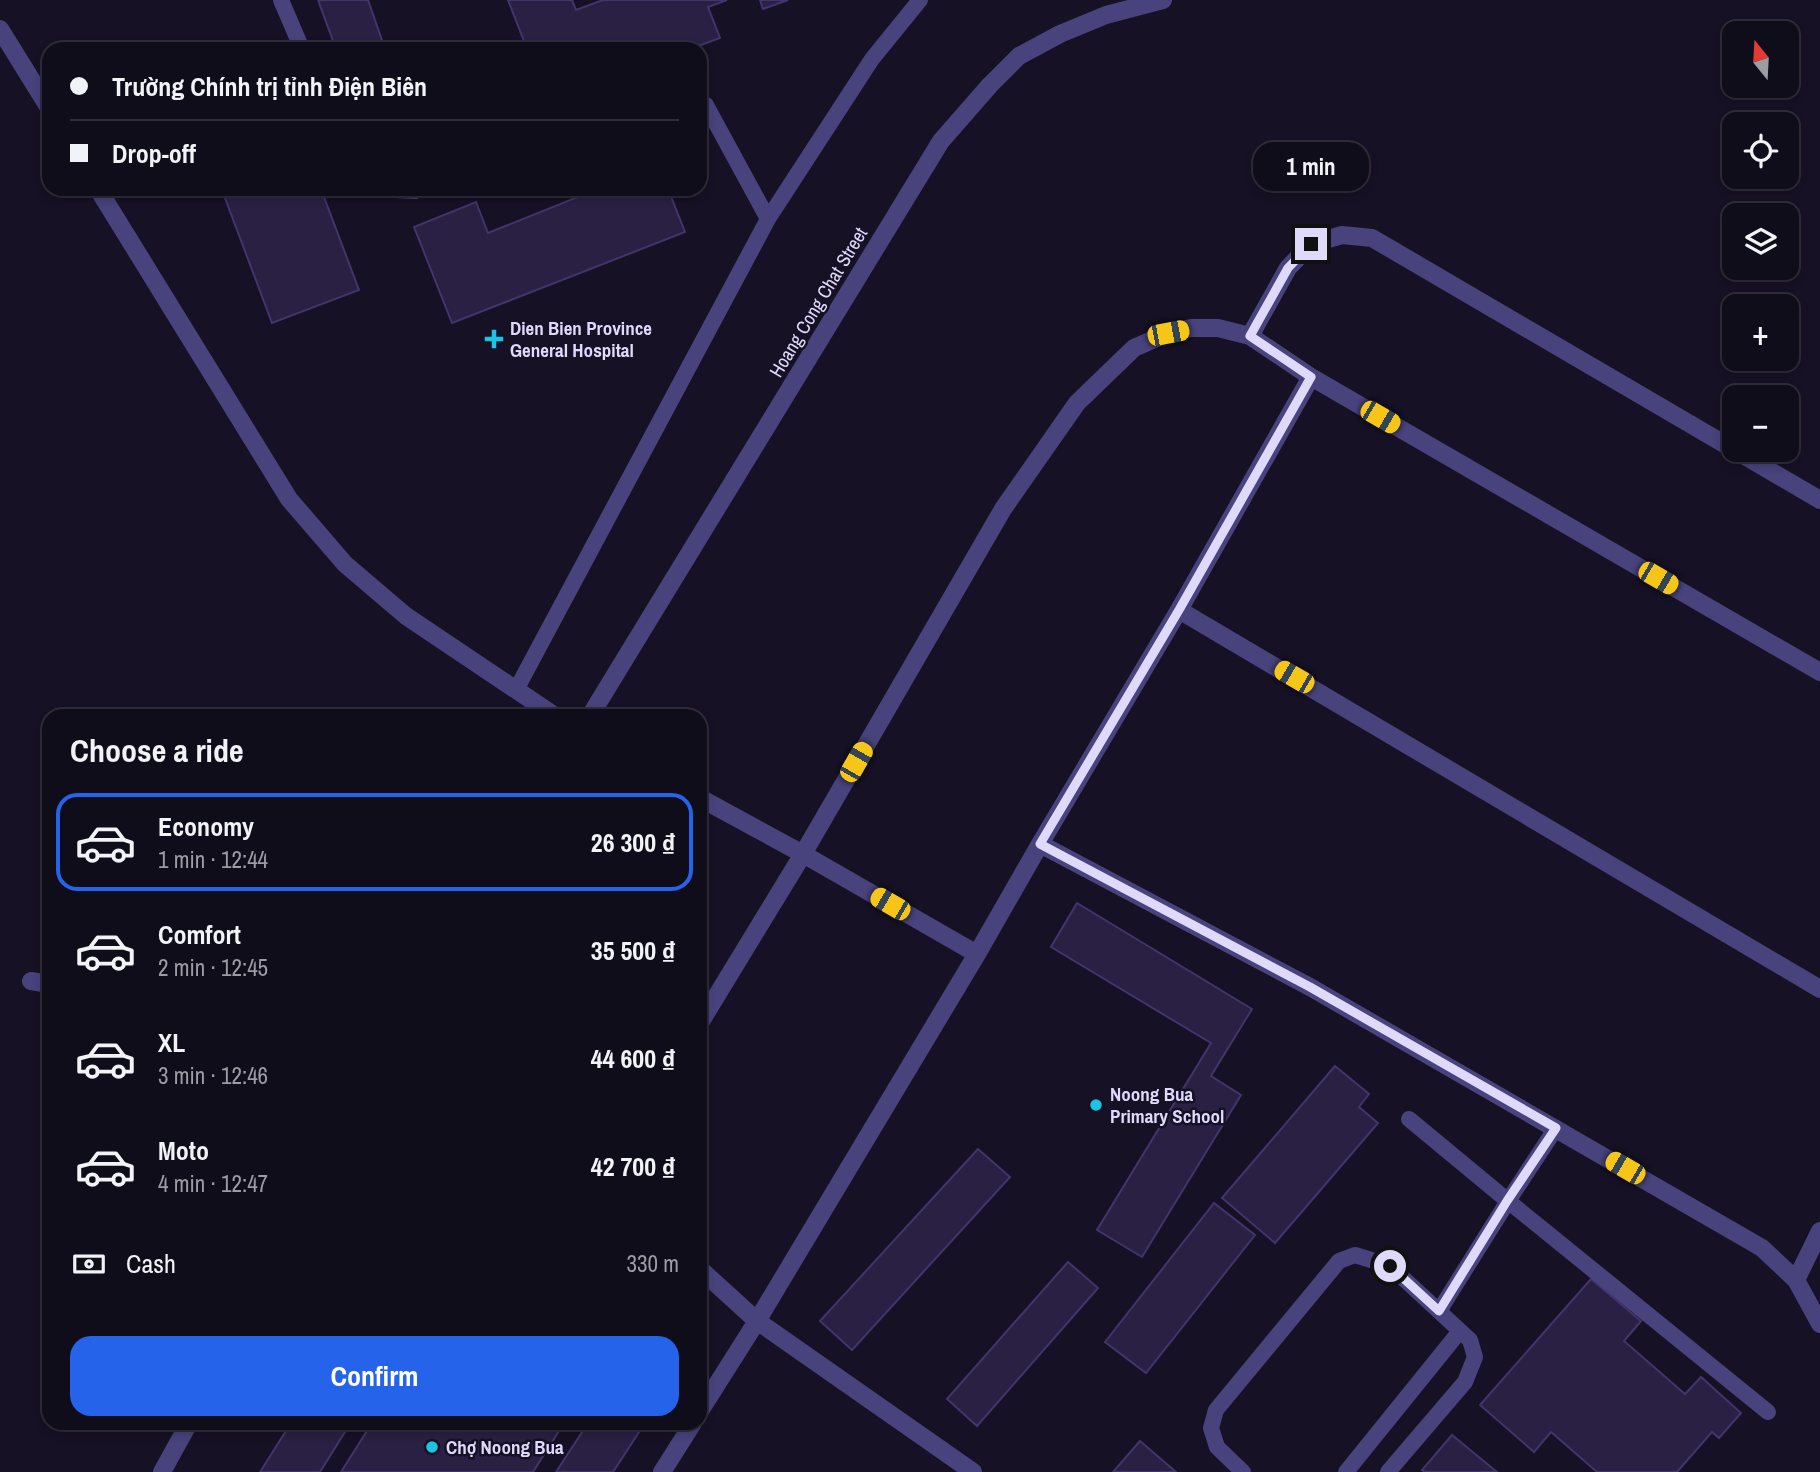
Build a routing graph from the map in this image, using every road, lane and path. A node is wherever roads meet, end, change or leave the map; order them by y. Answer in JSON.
{"nodes":[{"id":1,"x":281,"y":0,"type":"edge"},
{"id":2,"x":920,"y":0,"type":"edge"},
{"id":3,"x":1163,"y":0,"type":"edge"},
{"id":4,"x":0,"y":29,"type":"edge"},
{"id":5,"x":299,"y":42,"type":"edge"},
{"id":6,"x":42,"y":97,"type":"edge"},
{"id":7,"x":707,"y":108,"type":"edge"},
{"id":8,"x":103,"y":196,"type":"edge"},
{"id":9,"x":768,"y":219,"type":"junction"},
{"id":10,"x":1250,"y":336,"type":"junction"},
{"id":11,"x":1311,"y":377,"type":"junction"},
{"id":12,"x":1820,"y":500,"type":"edge"},
{"id":13,"x":1179,"y":610,"type":"junction"},
{"id":14,"x":1820,"y":672,"type":"edge"},
{"id":15,"x":516,"y":690,"type":"junction"},
{"id":16,"x":544,"y":709,"type":"edge"},
{"id":17,"x":594,"y":709,"type":"edge"},
{"id":18,"x":707,"y":802,"type":"edge"},
{"id":19,"x":1040,"y":844,"type":"junction"},
{"id":20,"x":803,"y":854,"type":"junction"},
{"id":21,"x":977,"y":954,"type":"junction"},
{"id":22,"x":1820,"y":989,"type":"edge"},
{"id":23,"x":707,"y":1012,"type":"edge"},
{"id":24,"x":1409,"y":1119,"type":"dead end"},
{"id":25,"x":1556,"y":1128,"type":"junction"},
{"id":26,"x":1507,"y":1201,"type":"junction"},
{"id":27,"x":1820,"y":1231,"type":"edge"},
{"id":28,"x":707,"y":1275,"type":"edge"},
{"id":29,"x":1796,"y":1280,"type":"junction"},
{"id":30,"x":1439,"y":1311,"type":"junction"},
{"id":31,"x":757,"y":1321,"type":"junction"},
{"id":32,"x":1820,"y":1324,"type":"edge"},
{"id":33,"x":1460,"y":1331,"type":"junction"},
{"id":34,"x":707,"y":1400,"type":"edge"},
{"id":35,"x":1768,"y":1412,"type":"dead end"},
{"id":36,"x":185,"y":1430,"type":"edge"},
{"id":37,"x":689,"y":1430,"type":"edge"},
{"id":38,"x":162,"y":1472,"type":"edge"},
{"id":39,"x":662,"y":1472,"type":"edge"},
{"id":40,"x":973,"y":1472,"type":"edge"},
{"id":41,"x":1243,"y":1472,"type":"edge"},
{"id":42,"x":1346,"y":1472,"type":"edge"},
{"id":43,"x":1388,"y":1472,"type":"edge"}],
"edges":[{"from":1,"to":5,"type":"lane"},
{"from":2,"to":9,"type":"lane"},
{"from":3,"to":17,"type":"street","name":"Hoang Cong Chat Street"},
{"from":4,"to":6,"type":"street"},
{"from":7,"to":9,"type":"lane"},
{"from":8,"to":15,"type":"street"},
{"from":9,"to":15,"type":"lane"},
{"from":10,"to":11,"type":"street"},
{"from":10,"to":12,"type":"street"},
{"from":10,"to":20,"type":"street"},
{"from":11,"to":13,"type":"street"},
{"from":11,"to":14,"type":"street"},
{"from":13,"to":19,"type":"street"},
{"from":13,"to":22,"type":"street"},
{"from":15,"to":16,"type":"street"},
{"from":18,"to":20,"type":"street"},
{"from":19,"to":21,"type":"street"},
{"from":19,"to":25,"type":"street"},
{"from":20,"to":21,"type":"street"},
{"from":20,"to":23,"type":"street"},
{"from":21,"to":31,"type":"street"},
{"from":24,"to":26,"type":"lane"},
{"from":25,"to":26,"type":"lane"},
{"from":25,"to":29,"type":"street"},
{"from":26,"to":30,"type":"lane"},
{"from":26,"to":35,"type":"lane"},
{"from":27,"to":29,"type":"street"},
{"from":28,"to":31,"type":"street"},
{"from":29,"to":32,"type":"street"},
{"from":30,"to":33,"type":"lane"},
{"from":30,"to":41,"type":"lane"},
{"from":31,"to":34,"type":"street"},
{"from":31,"to":40,"type":"street"},
{"from":33,"to":42,"type":"lane"},
{"from":33,"to":43,"type":"lane"},
{"from":36,"to":38,"type":"street"},
{"from":37,"to":39,"type":"street"}]}
